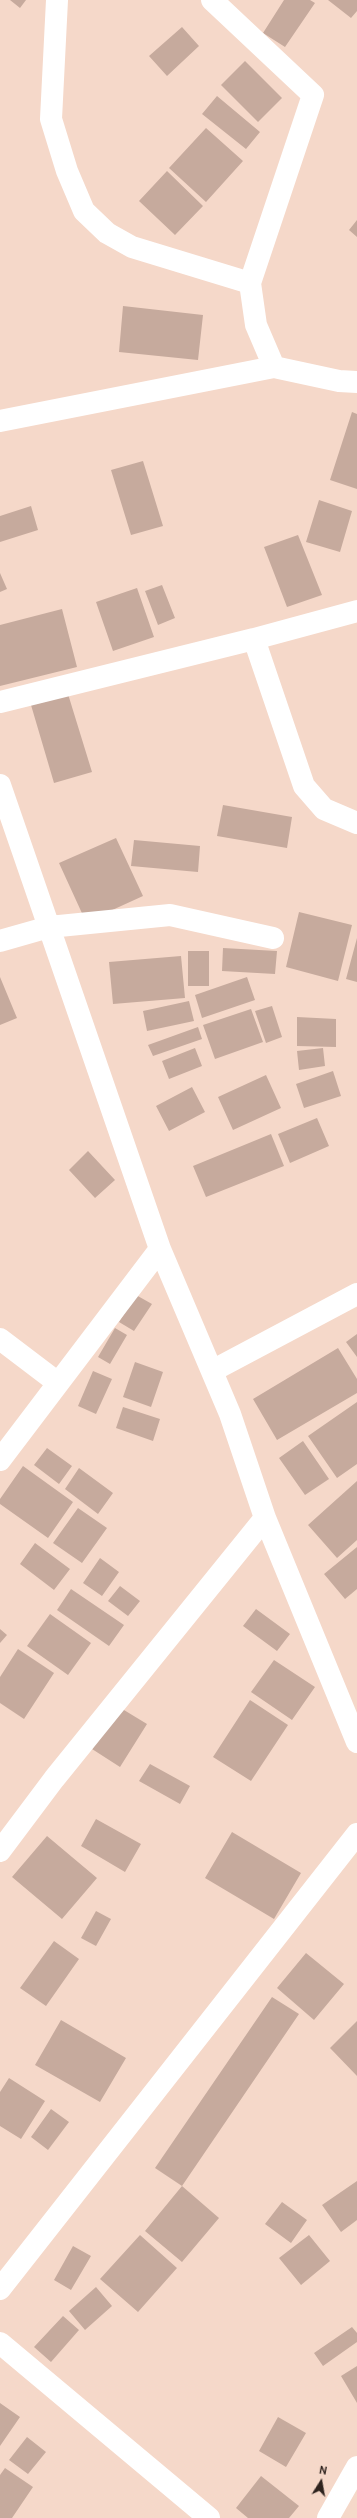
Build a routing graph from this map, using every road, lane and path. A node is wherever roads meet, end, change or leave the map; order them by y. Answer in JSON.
{"nodes":[{"id":1,"x":57,"y":0,"type":"edge"},
{"id":2,"x":224,"y":4,"type":"edge"},
{"id":3,"x":250,"y":283,"type":"junction"},
{"id":4,"x":274,"y":367,"type":"junction"},
{"id":5,"x":357,"y":382,"type":"edge"},
{"id":6,"x":0,"y":421,"type":"edge"},
{"id":7,"x":357,"y":610,"type":"edge"},
{"id":8,"x":254,"y":639,"type":"junction"},
{"id":9,"x":0,"y":702,"type":"edge"},
{"id":10,"x":0,"y":785,"type":"edge"},
{"id":11,"x":357,"y":822,"type":"edge"},
{"id":12,"x":49,"y":928,"type":"junction"},
{"id":13,"x":273,"y":938,"type":"dead end"},
{"id":14,"x":0,"y":941,"type":"edge"},
{"id":15,"x":160,"y":1249,"type":"junction"},
{"id":16,"x":357,"y":1294,"type":"edge"},
{"id":17,"x":0,"y":1339,"type":"edge"},
{"id":18,"x":212,"y":1372,"type":"junction"},
{"id":19,"x":58,"y":1383,"type":"junction"},
{"id":20,"x":0,"y":1460,"type":"edge"},
{"id":21,"x":265,"y":1518,"type":"junction"},
{"id":22,"x":357,"y":1742,"type":"edge"},
{"id":23,"x":357,"y":1834,"type":"edge"},
{"id":24,"x":0,"y":1851,"type":"edge"},
{"id":25,"x":0,"y":2289,"type":"edge"},
{"id":26,"x":0,"y":2343,"type":"edge"},
{"id":27,"x":357,"y":2467,"type":"edge"},
{"id":28,"x":209,"y":2518,"type":"edge"},
{"id":29,"x":328,"y":2518,"type":"edge"}],
"edges":[{"from":1,"to":3,"type":"street"},
{"from":2,"to":3,"type":"street"},
{"from":3,"to":4,"type":"street"},
{"from":4,"to":5,"type":"street"},
{"from":4,"to":6,"type":"street"},
{"from":7,"to":8,"type":"street"},
{"from":8,"to":9,"type":"street"},
{"from":8,"to":11,"type":"street"},
{"from":10,"to":12,"type":"street"},
{"from":12,"to":13,"type":"street"},
{"from":12,"to":14,"type":"street"},
{"from":12,"to":15,"type":"street"},
{"from":15,"to":18,"type":"street"},
{"from":15,"to":19,"type":"street"},
{"from":16,"to":18,"type":"street"},
{"from":17,"to":19,"type":"street"},
{"from":18,"to":21,"type":"street"},
{"from":19,"to":20,"type":"street"},
{"from":21,"to":22,"type":"street"},
{"from":21,"to":24,"type":"street"},
{"from":23,"to":25,"type":"street"},
{"from":26,"to":28,"type":"street"},
{"from":27,"to":29,"type":"street"}]}
